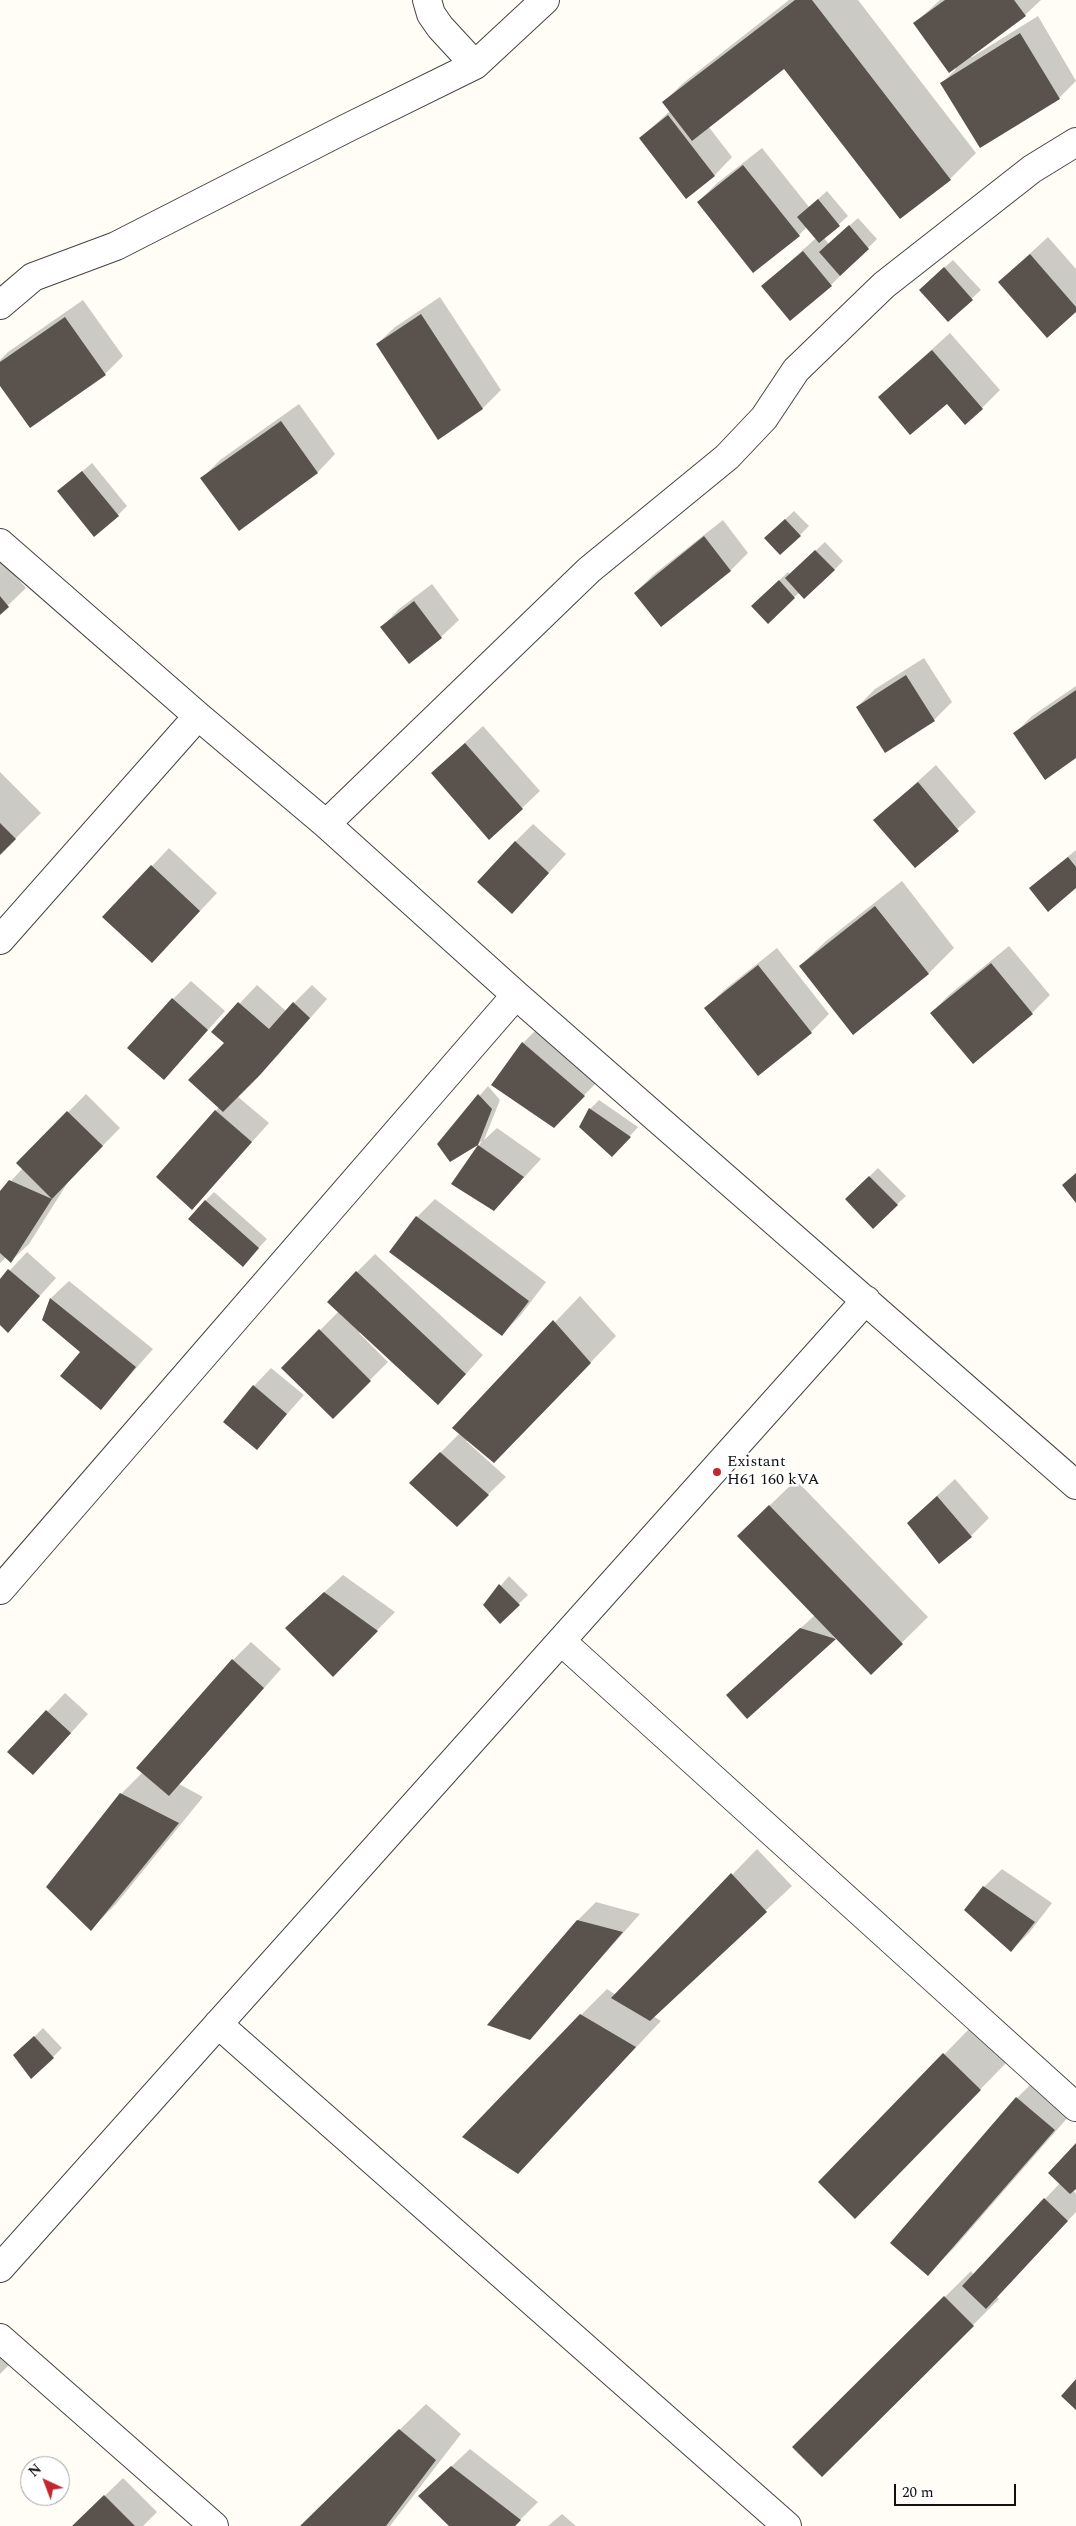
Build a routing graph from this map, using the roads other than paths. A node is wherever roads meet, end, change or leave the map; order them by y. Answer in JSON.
{"nodes":[{"id":1,"x":427,"y":0,"type":"edge"},
{"id":2,"x":545,"y":0,"type":"edge"},
{"id":3,"x":475,"y":65,"type":"junction"},
{"id":4,"x":1076,"y":142,"type":"edge"},
{"id":5,"x":0,"y":305,"type":"edge"},
{"id":6,"x":0,"y":543,"type":"edge"},
{"id":7,"x":198,"y":716,"type":"junction"},
{"id":8,"x":326,"y":824,"type":"junction"},
{"id":9,"x":0,"y":940,"type":"edge"},
{"id":10,"x":516,"y":995,"type":"junction"},
{"id":11,"x":866,"y":1300,"type":"junction"},
{"id":12,"x":1076,"y":1484,"type":"edge"},
{"id":13,"x":0,"y":1590,"type":"edge"},
{"id":14,"x":561,"y":1641,"type":"junction"},
{"id":15,"x":218,"y":2024,"type":"junction"},
{"id":16,"x":1076,"y":2107,"type":"edge"},
{"id":17,"x":0,"y":2268,"type":"edge"},
{"id":18,"x":0,"y":2338,"type":"edge"},
{"id":19,"x":768,"y":2520,"type":"edge"},
{"id":20,"x":214,"y":2526,"type":"edge"}],
"edges":[{"from":1,"to":3,"type":"street"},
{"from":2,"to":3,"type":"street"},
{"from":3,"to":5,"type":"street"},
{"from":4,"to":8,"type":"street"},
{"from":6,"to":7,"type":"street"},
{"from":7,"to":8,"type":"street"},
{"from":7,"to":9,"type":"street"},
{"from":8,"to":10,"type":"street"},
{"from":10,"to":11,"type":"street"},
{"from":10,"to":13,"type":"street"},
{"from":11,"to":12,"type":"street"},
{"from":11,"to":14,"type":"street"},
{"from":14,"to":15,"type":"street"},
{"from":14,"to":16,"type":"street"},
{"from":15,"to":17,"type":"street"},
{"from":15,"to":19,"type":"street"},
{"from":18,"to":20,"type":"street"}]}
